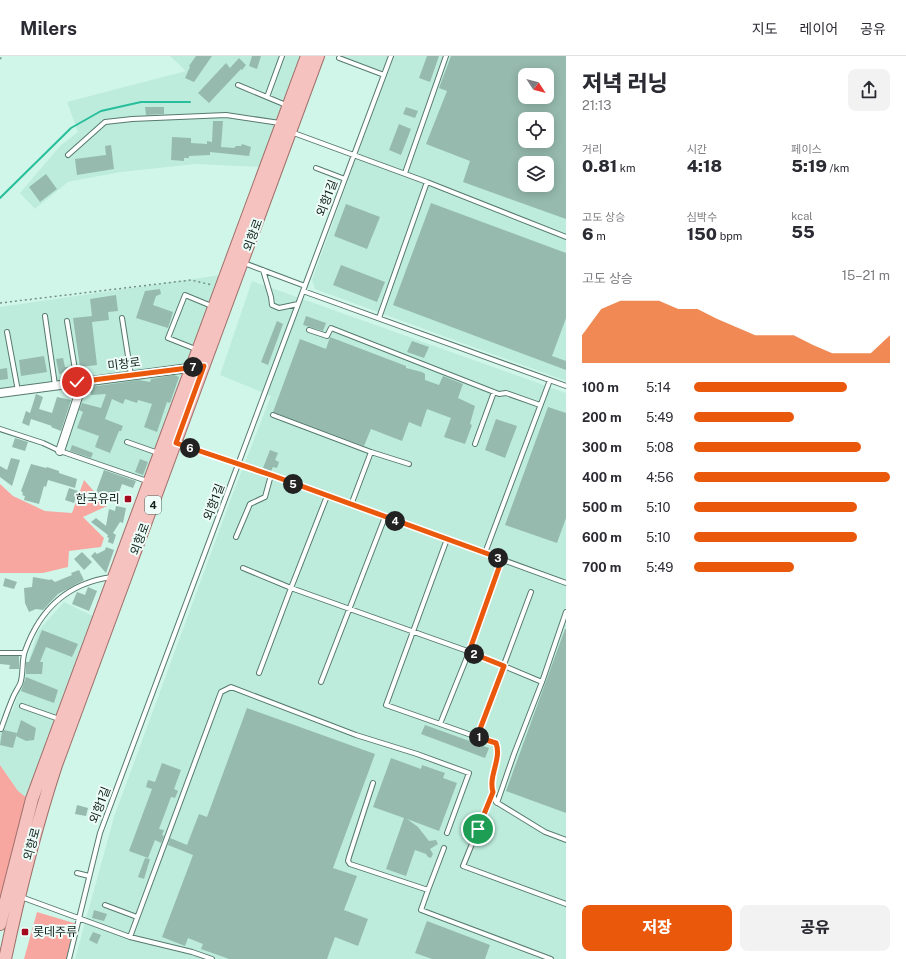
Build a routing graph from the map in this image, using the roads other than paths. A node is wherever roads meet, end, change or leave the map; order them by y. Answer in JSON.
{"nodes":[{"id":1,"x":282,"y":56,"type":"edge"},
{"id":2,"x":307,"y":56,"type":"edge"},
{"id":3,"x":318,"y":56,"type":"edge"},
{"id":4,"x":392,"y":56,"type":"edge"},
{"id":5,"x":446,"y":56,"type":"edge"},
{"id":6,"x":339,"y":58,"type":"dead end"},
{"id":7,"x":384,"y":75,"type":"junction"},
{"id":8,"x":238,"y":85,"type":"dead end"},
{"id":9,"x":267,"y":97,"type":"junction"},
{"id":10,"x":289,"y":106,"type":"junction"},
{"id":11,"x":286,"y":127,"type":"junction"},
{"id":12,"x":355,"y":154,"type":"junction"},
{"id":13,"x":68,"y":155,"type":"dead end"},
{"id":14,"x":316,"y":168,"type":"dead end"},
{"id":15,"x":405,"y":173,"type":"junction"},
{"id":16,"x":346,"y":179,"type":"junction"},
{"id":17,"x":427,"y":182,"type":"junction"},
{"id":18,"x":566,"y":237,"type":"edge"},
{"id":19,"x":242,"y":263,"type":"junction"},
{"id":20,"x":263,"y":270,"type":"junction"},
{"id":21,"x":305,"y":286,"type":"junction"},
{"id":22,"x":303,"y":291,"type":"junction"},
{"id":23,"x":298,"y":304,"type":"junction"},
{"id":24,"x":214,"y":307,"type":"junction"},
{"id":25,"x":44,"y":316,"type":"dead end"},
{"id":26,"x":122,"y":318,"type":"dead end"},
{"id":27,"x":379,"y":318,"type":"junction"},
{"id":28,"x":67,"y":321,"type":"dead end"},
{"id":29,"x":309,"y":330,"type":"dead end"},
{"id":30,"x":7,"y":332,"type":"dead end"},
{"id":31,"x":198,"y":350,"type":"junction"},
{"id":32,"x":204,"y":366,"type":"junction"},
{"id":33,"x":192,"y":368,"type":"junction"},
{"id":34,"x":131,"y":375,"type":"junction"},
{"id":35,"x":550,"y":380,"type":"junction"},
{"id":36,"x":80,"y":382,"type":"junction"},
{"id":37,"x":55,"y":385,"type":"junction"},
{"id":38,"x":566,"y":386,"type":"edge"},
{"id":39,"x":18,"y":390,"type":"junction"},
{"id":40,"x":494,"y":392,"type":"junction"},
{"id":41,"x":0,"y":393,"type":"edge"},
{"id":42,"x":540,"y":405,"type":"junction"},
{"id":43,"x":273,"y":415,"type":"dead end"},
{"id":44,"x":0,"y":429,"type":"edge"},
{"id":45,"x":127,"y":442,"type":"dead end"},
{"id":46,"x":176,"y":443,"type":"junction"},
{"id":47,"x":475,"y":444,"type":"dead end"},
{"id":48,"x":60,"y":451,"type":"junction"},
{"id":49,"x":371,"y":452,"type":"junction"},
{"id":50,"x":160,"y":454,"type":"junction"},
{"id":51,"x":238,"y":464,"type":"junction"},
{"id":52,"x":409,"y":464,"type":"dead end"},
{"id":53,"x":271,"y":475,"type":"junction"},
{"id":54,"x":150,"y":482,"type":"junction"},
{"id":55,"x":327,"y":496,"type":"junction"},
{"id":56,"x":351,"y":505,"type":"junction"},
{"id":57,"x":385,"y":517,"type":"junction"},
{"id":58,"x":236,"y":537,"type":"dead end"},
{"id":59,"x":447,"y":539,"type":"junction"},
{"id":60,"x":485,"y":553,"type":"junction"},
{"id":61,"x":502,"y":559,"type":"junction"},
{"id":62,"x":243,"y":568,"type":"dead end"},
{"id":63,"x":114,"y":577,"type":"junction"},
{"id":64,"x":566,"y":583,"type":"edge"},
{"id":65,"x":291,"y":588,"type":"junction"},
{"id":66,"x":531,"y":592,"type":"dead end"},
{"id":67,"x":350,"y":608,"type":"junction"},
{"id":68,"x":566,"y":612,"type":"edge"},
{"id":69,"x":413,"y":632,"type":"junction"},
{"id":70,"x":469,"y":652,"type":"junction"},
{"id":71,"x":0,"y":653,"type":"edge"},
{"id":72,"x":24,"y":653,"type":"junction"},
{"id":73,"x":504,"y":666,"type":"junction"},
{"id":74,"x":259,"y":673,"type":"dead end"},
{"id":75,"x":321,"y":682,"type":"dead end"},
{"id":76,"x":542,"y":682,"type":"junction"},
{"id":77,"x":22,"y":706,"type":"dead end"},
{"id":78,"x":61,"y":720,"type":"junction"},
{"id":79,"x":440,"y":724,"type":"junction"},
{"id":80,"x":0,"y":729,"type":"edge"},
{"id":81,"x":477,"y":737,"type":"junction"},
{"id":82,"x":373,"y":783,"type":"dead end"},
{"id":83,"x":493,"y":792,"type":"junction"},
{"id":84,"x":497,"y":803,"type":"junction"},
{"id":85,"x":447,"y":833,"type":"dead end"},
{"id":86,"x":566,"y":840,"type":"edge"},
{"id":87,"x":444,"y":848,"type":"dead end"},
{"id":88,"x":77,"y":873,"type":"dead end"},
{"id":89,"x":89,"y":876,"type":"junction"},
{"id":90,"x":428,"y":890,"type":"junction"},
{"id":91,"x":19,"y":896,"type":"junction"},
{"id":92,"x":566,"y":904,"type":"edge"},
{"id":93,"x":105,"y":905,"type":"dead end"},
{"id":94,"x":137,"y":917,"type":"junction"},
{"id":95,"x":79,"y":918,"type":"junction"},
{"id":96,"x":0,"y":924,"type":"edge"},
{"id":97,"x":130,"y":937,"type":"junction"},
{"id":98,"x":5,"y":959,"type":"edge"},
{"id":99,"x":69,"y":959,"type":"edge"},
{"id":100,"x":212,"y":959,"type":"edge"},
{"id":101,"x":551,"y":959,"type":"edge"}],
"edges":[{"from":1,"to":9,"type":"lane"},
{"from":2,"to":10,"type":"main road","name":"외항로","number":"4"},
{"from":3,"to":11,"type":"main road","name":"외항로","number":"4"},
{"from":4,"to":7,"type":"lane","name":"외항1길"},
{"from":5,"to":15,"type":"lane"},
{"from":6,"to":7,"type":"lane"},
{"from":7,"to":12,"type":"lane","name":"외항1길"},
{"from":8,"to":9,"type":"lane"},
{"from":9,"to":10,"type":"lane"},
{"from":10,"to":11,"type":"main road","name":"외항로","number":"4"},
{"from":11,"to":12,"type":"lane"},
{"from":11,"to":13,"type":"lane"},
{"from":11,"to":19,"type":"main road","name":"외항로","number":"4"},
{"from":11,"to":24,"type":"main road","name":"외항로","number":"4"},
{"from":12,"to":15,"type":"lane"},
{"from":12,"to":16,"type":"lane","name":"외항1길"},
{"from":14,"to":16,"type":"lane"},
{"from":15,"to":17,"type":"lane"},
{"from":16,"to":21,"type":"lane","name":"외항1길"},
{"from":17,"to":18,"type":"lane"},
{"from":17,"to":27,"type":"lane"},
{"from":19,"to":20,"type":"lane"},
{"from":19,"to":32,"type":"main road","name":"외항로","number":"4"},
{"from":20,"to":21,"type":"lane"},
{"from":20,"to":23,"type":"lane"},
{"from":21,"to":22,"type":"lane","name":"외항1길"},
{"from":22,"to":23,"type":"lane","name":"외항1길"},
{"from":22,"to":27,"type":"lane"},
{"from":23,"to":51,"type":"lane","name":"외항1길"},
{"from":24,"to":31,"type":"main road","name":"외항로","number":"4"},
{"from":24,"to":31,"type":"lane"},
{"from":25,"to":37,"type":"lane"},
{"from":26,"to":34,"type":"lane"},
{"from":27,"to":35,"type":"lane"},
{"from":28,"to":36,"type":"lane"},
{"from":29,"to":40,"type":"lane"},
{"from":30,"to":39,"type":"lane"},
{"from":31,"to":33,"type":"main road","name":"외항로","number":"4"},
{"from":32,"to":33,"type":"street","name":"미창로"},
{"from":32,"to":46,"type":"main road","name":"외항로","number":"4"},
{"from":33,"to":34,"type":"street","name":"미창로"},
{"from":33,"to":50,"type":"main road","name":"외항로","number":"4"},
{"from":34,"to":36,"type":"street","name":"미창로"},
{"from":35,"to":38,"type":"lane"},
{"from":35,"to":42,"type":"lane"},
{"from":36,"to":37,"type":"street","name":"미창로"},
{"from":36,"to":48,"type":"street"},
{"from":37,"to":39,"type":"street","name":"미창로"},
{"from":39,"to":41,"type":"street","name":"미창로"},
{"from":40,"to":42,"type":"lane"},
{"from":40,"to":47,"type":"lane"},
{"from":42,"to":60,"type":"lane"},
{"from":43,"to":49,"type":"lane"},
{"from":44,"to":48,"type":"lane"},
{"from":45,"to":50,"type":"lane"},
{"from":46,"to":51,"type":"lane"},
{"from":46,"to":91,"type":"main road","name":"외항로","number":"4"},
{"from":48,"to":54,"type":"lane"},
{"from":49,"to":52,"type":"lane"},
{"from":49,"to":56,"type":"lane"},
{"from":50,"to":54,"type":"main road","name":"외항로","number":"4"},
{"from":51,"to":53,"type":"lane"},
{"from":51,"to":89,"type":"lane","name":"외항1길"},
{"from":53,"to":55,"type":"lane"},
{"from":53,"to":58,"type":"lane"},
{"from":54,"to":63,"type":"main road","name":"외항로","number":"4"},
{"from":55,"to":56,"type":"lane"},
{"from":55,"to":65,"type":"lane"},
{"from":56,"to":57,"type":"lane"},
{"from":57,"to":59,"type":"lane"},
{"from":57,"to":67,"type":"lane"},
{"from":59,"to":60,"type":"lane"},
{"from":59,"to":69,"type":"lane"},
{"from":60,"to":61,"type":"lane"},
{"from":61,"to":64,"type":"lane"},
{"from":61,"to":70,"type":"lane"},
{"from":62,"to":65,"type":"lane"},
{"from":63,"to":72,"type":"lane"},
{"from":63,"to":78,"type":"main road","name":"외항로","number":"4"},
{"from":65,"to":67,"type":"lane"},
{"from":65,"to":74,"type":"lane"},
{"from":66,"to":73,"type":"lane"},
{"from":67,"to":69,"type":"lane"},
{"from":67,"to":75,"type":"lane"},
{"from":68,"to":76,"type":"lane"},
{"from":69,"to":70,"type":"lane"},
{"from":69,"to":79,"type":"lane"},
{"from":70,"to":73,"type":"lane"},
{"from":70,"to":79,"type":"lane"},
{"from":71,"to":72,"type":"lane"},
{"from":72,"to":80,"type":"lane"},
{"from":73,"to":76,"type":"lane"},
{"from":73,"to":81,"type":"lane"},
{"from":76,"to":84,"type":"lane"},
{"from":77,"to":78,"type":"lane"},
{"from":78,"to":96,"type":"main road","name":"외항로","number":"4"},
{"from":79,"to":81,"type":"lane"},
{"from":81,"to":83,"type":"lane"},
{"from":82,"to":90,"type":"lane"},
{"from":83,"to":84,"type":"lane"},
{"from":83,"to":92,"type":"lane"},
{"from":84,"to":86,"type":"lane"},
{"from":85,"to":94,"type":"lane"},
{"from":87,"to":90,"type":"lane"},
{"from":88,"to":89,"type":"lane"},
{"from":89,"to":95,"type":"lane","name":"외항1길"},
{"from":90,"to":101,"type":"lane"},
{"from":91,"to":95,"type":"lane"},
{"from":91,"to":98,"type":"main road","name":"외항로","number":"4"},
{"from":93,"to":94,"type":"lane"},
{"from":94,"to":97,"type":"lane"},
{"from":95,"to":97,"type":"lane"},
{"from":95,"to":99,"type":"lane","name":"외항1길"},
{"from":97,"to":100,"type":"lane"}]}
